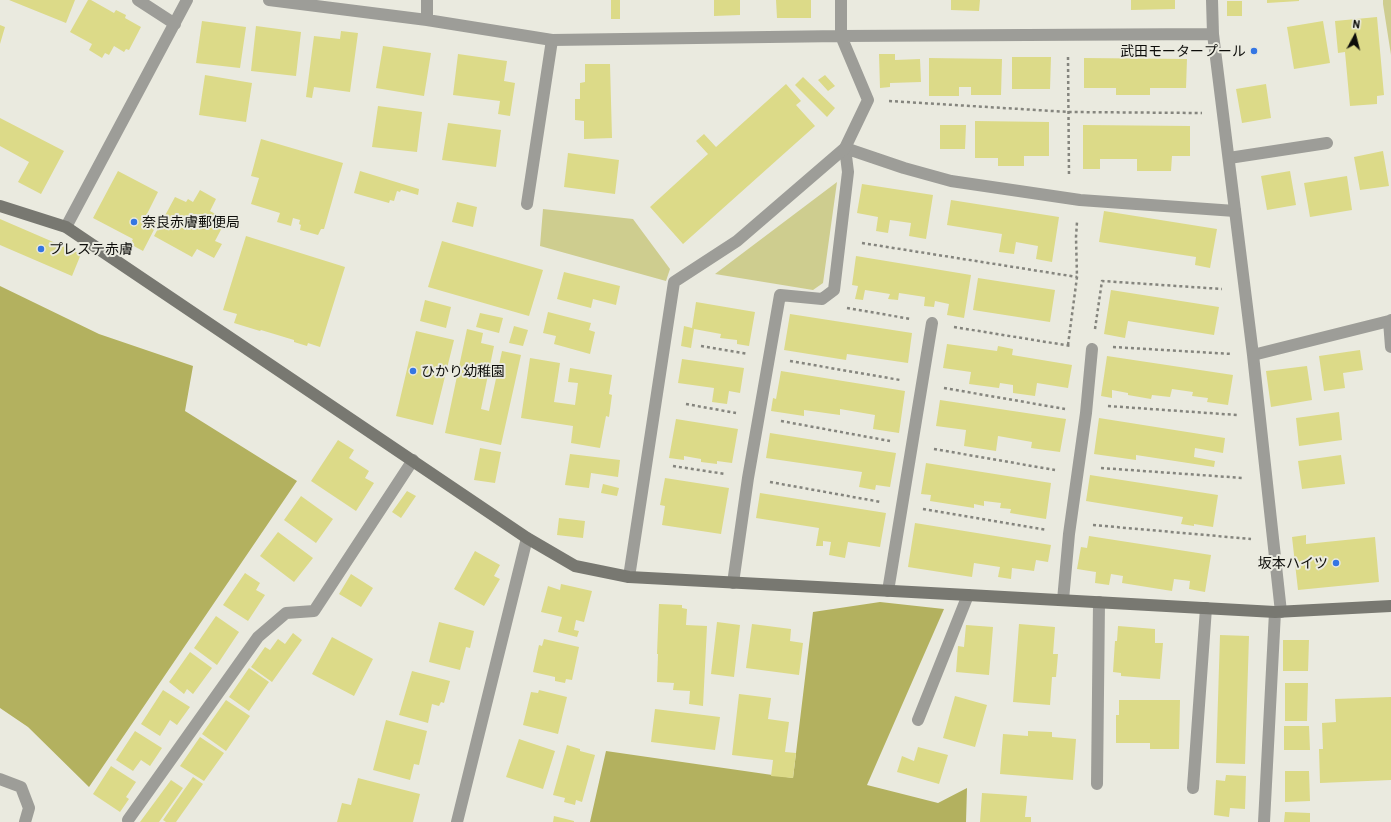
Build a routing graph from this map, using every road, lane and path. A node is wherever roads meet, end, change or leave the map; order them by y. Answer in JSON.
{"nodes":[{"id":1,"x":138,"y":0,"type":"edge"},
{"id":2,"x":187,"y":0,"type":"edge"},
{"id":3,"x":269,"y":0,"type":"edge"},
{"id":4,"x":427,"y":0,"type":"edge"},
{"id":5,"x":841,"y":0,"type":"edge"},
{"id":6,"x":1212,"y":0,"type":"edge"},
{"id":7,"x":427,"y":20,"type":"junction"},
{"id":8,"x":175,"y":24,"type":"junction"},
{"id":9,"x":1213,"y":34,"type":"junction"},
{"id":10,"x":1068,"y":35,"type":"junction"},
{"id":11,"x":841,"y":36,"type":"junction"},
{"id":12,"x":552,"y":40,"type":"junction"},
{"id":13,"x":868,"y":100,"type":"junction"},
{"id":14,"x":1069,"y":112,"type":"junction"},
{"id":15,"x":1223,"y":113,"type":"junction"},
{"id":16,"x":1327,"y":143,"type":"dead end"},
{"id":17,"x":845,"y":148,"type":"junction"},
{"id":18,"x":1229,"y":158,"type":"junction"},
{"id":19,"x":1069,"y":173,"type":"dead end"},
{"id":20,"x":1080,"y":200,"type":"junction"},
{"id":21,"x":527,"y":204,"type":"dead end"},
{"id":22,"x":0,"y":206,"type":"edge"},
{"id":23,"x":1235,"y":211,"type":"junction"},
{"id":24,"x":66,"y":227,"type":"junction"},
{"id":25,"x":840,"y":240,"type":"junction"},
{"id":26,"x":1077,"y":277,"type":"junction"},
{"id":27,"x":1245,"y":291,"type":"junction"},
{"id":28,"x":822,"y":299,"type":"junction"},
{"id":29,"x":1390,"y":320,"type":"edge"},
{"id":30,"x":932,"y":323,"type":"junction"},
{"id":31,"x":1068,"y":345,"type":"junction"},
{"id":32,"x":701,"y":346,"type":"dead end"},
{"id":33,"x":1391,"y":347,"type":"edge"},
{"id":34,"x":1092,"y":349,"type":"junction"},
{"id":35,"x":1253,"y":355,"type":"junction"},
{"id":36,"x":768,"y":357,"type":"junction"},
{"id":37,"x":922,"y":384,"type":"junction"},
{"id":38,"x":686,"y":404,"type":"dead end"},
{"id":39,"x":1086,"y":409,"type":"junction"},
{"id":40,"x":1259,"y":416,"type":"junction"},
{"id":41,"x":758,"y":417,"type":"junction"},
{"id":42,"x":912,"y":445,"type":"junction"},
{"id":43,"x":413,"y":460,"type":"junction"},
{"id":44,"x":672,"y":466,"type":"dead end"},
{"id":45,"x":1078,"y":470,"type":"junction"},
{"id":46,"x":748,"y":478,"type":"junction"},
{"id":47,"x":1248,"y":478,"type":"dead end"},
{"id":48,"x":902,"y":505,"type":"junction"},
{"id":49,"x":1070,"y":528,"type":"junction"},
{"id":50,"x":527,"y":538,"type":"junction"},
{"id":51,"x":1252,"y":539,"type":"dead end"},
{"id":52,"x":629,"y":578,"type":"junction"},
{"id":53,"x":733,"y":583,"type":"junction"},
{"id":54,"x":888,"y":591,"type":"junction"},
{"id":55,"x":968,"y":595,"type":"junction"},
{"id":56,"x":1063,"y":600,"type":"junction"},
{"id":57,"x":1099,"y":602,"type":"junction"},
{"id":58,"x":1391,"y":606,"type":"edge"},
{"id":59,"x":1206,"y":608,"type":"junction"},
{"id":60,"x":1278,"y":612,"type":"junction"},
{"id":61,"x":918,"y":720,"type":"dead end"},
{"id":62,"x":0,"y":779,"type":"edge"},
{"id":63,"x":1097,"y":784,"type":"dead end"},
{"id":64,"x":1193,"y":788,"type":"dead end"},
{"id":65,"x":128,"y":820,"type":"dead end"},
{"id":66,"x":25,"y":822,"type":"edge"},
{"id":67,"x":457,"y":822,"type":"edge"},
{"id":68,"x":1264,"y":822,"type":"edge"}],
"edges":[{"from":1,"to":8,"type":"street"},
{"from":2,"to":8,"type":"street"},
{"from":3,"to":7,"type":"street"},
{"from":4,"to":7,"type":"street"},
{"from":5,"to":11,"type":"street"},
{"from":6,"to":9,"type":"street"},
{"from":7,"to":12,"type":"street"},
{"from":8,"to":24,"type":"street"},
{"from":9,"to":10,"type":"street"},
{"from":9,"to":15,"type":"street"},
{"from":10,"to":11,"type":"street"},
{"from":10,"to":14,"type":"path"},
{"from":11,"to":12,"type":"street"},
{"from":11,"to":13,"type":"street"},
{"from":12,"to":21,"type":"street"},
{"from":13,"to":14,"type":"path"},
{"from":13,"to":17,"type":"street"},
{"from":14,"to":15,"type":"path"},
{"from":14,"to":19,"type":"path"},
{"from":15,"to":18,"type":"street"},
{"from":16,"to":18,"type":"street"},
{"from":17,"to":20,"type":"street"},
{"from":17,"to":25,"type":"street"},
{"from":17,"to":52,"type":"street"},
{"from":18,"to":23,"type":"street"},
{"from":20,"to":23,"type":"street"},
{"from":20,"to":26,"type":"path"},
{"from":22,"to":24,"type":"street"},
{"from":23,"to":27,"type":"street"},
{"from":24,"to":43,"type":"street"},
{"from":25,"to":26,"type":"path"},
{"from":25,"to":28,"type":"street"},
{"from":26,"to":31,"type":"path"},
{"from":27,"to":34,"type":"path"},
{"from":27,"to":35,"type":"street"},
{"from":28,"to":30,"type":"path"},
{"from":28,"to":36,"type":"street"},
{"from":29,"to":33,"type":"street"},
{"from":29,"to":35,"type":"street"},
{"from":30,"to":31,"type":"path"},
{"from":30,"to":37,"type":"street"},
{"from":31,"to":34,"type":"path"},
{"from":32,"to":36,"type":"path"},
{"from":34,"to":35,"type":"path"},
{"from":34,"to":39,"type":"street"},
{"from":35,"to":40,"type":"street"},
{"from":36,"to":37,"type":"path"},
{"from":36,"to":41,"type":"street"},
{"from":37,"to":39,"type":"path"},
{"from":37,"to":42,"type":"street"},
{"from":38,"to":41,"type":"path"},
{"from":39,"to":40,"type":"path"},
{"from":39,"to":45,"type":"street"},
{"from":40,"to":60,"type":"street"},
{"from":41,"to":42,"type":"path"},
{"from":41,"to":46,"type":"street"},
{"from":42,"to":45,"type":"path"},
{"from":42,"to":48,"type":"street"},
{"from":43,"to":50,"type":"street"},
{"from":43,"to":65,"type":"street"},
{"from":44,"to":46,"type":"path"},
{"from":45,"to":47,"type":"path"},
{"from":45,"to":49,"type":"street"},
{"from":46,"to":48,"type":"path"},
{"from":46,"to":53,"type":"street"},
{"from":48,"to":49,"type":"path"},
{"from":48,"to":54,"type":"street"},
{"from":49,"to":51,"type":"path"},
{"from":49,"to":56,"type":"street"},
{"from":50,"to":52,"type":"street"},
{"from":50,"to":67,"type":"street"},
{"from":52,"to":53,"type":"street"},
{"from":53,"to":54,"type":"street"},
{"from":54,"to":55,"type":"street"},
{"from":55,"to":56,"type":"street"},
{"from":55,"to":61,"type":"street"},
{"from":56,"to":57,"type":"street"},
{"from":57,"to":59,"type":"street"},
{"from":57,"to":63,"type":"street"},
{"from":58,"to":60,"type":"street"},
{"from":59,"to":60,"type":"street"},
{"from":59,"to":64,"type":"street"},
{"from":60,"to":68,"type":"street"},
{"from":62,"to":66,"type":"street"}]}
